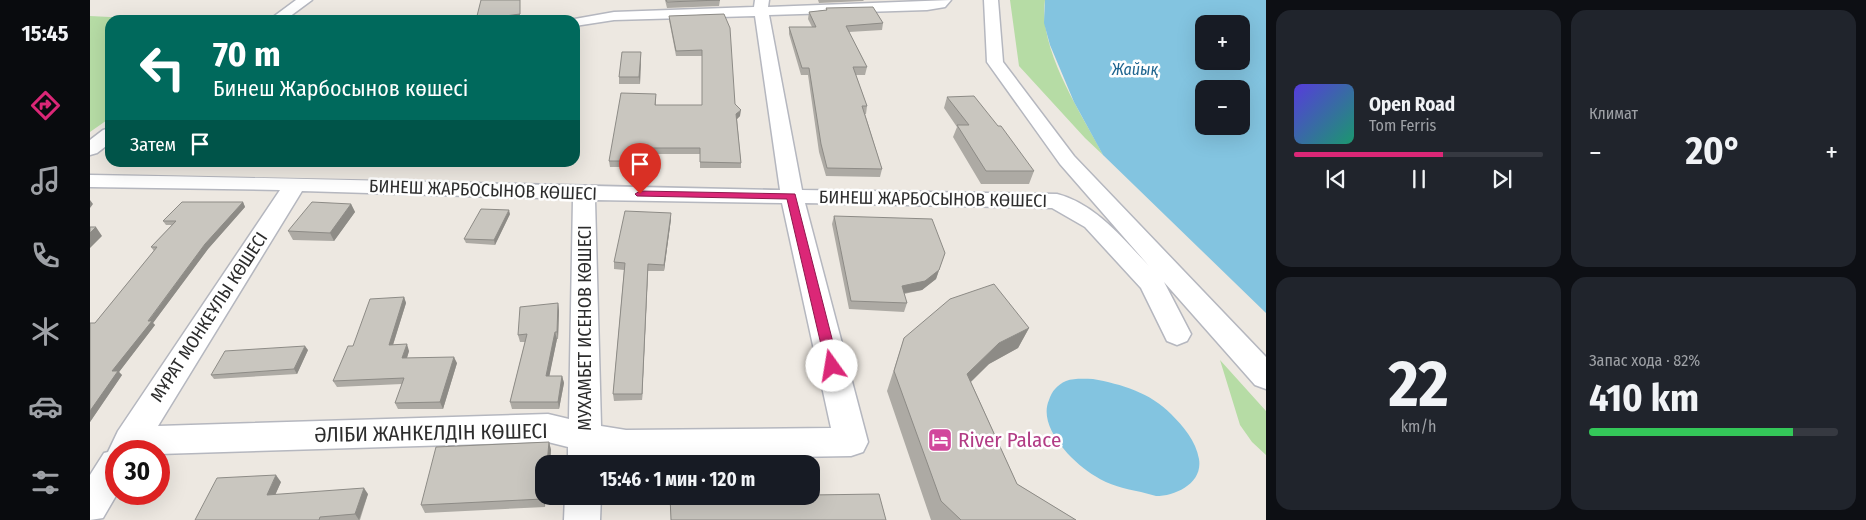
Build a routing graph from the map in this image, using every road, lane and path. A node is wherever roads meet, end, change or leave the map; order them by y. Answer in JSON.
{"nodes":[{"id":1,"x":305,"y":0,"type":"edge"},
{"id":2,"x":622,"y":0,"type":"edge"},
{"id":3,"x":991,"y":0,"type":"edge"},
{"id":4,"x":942,"y":2,"type":"edge"},
{"id":5,"x":762,"y":5,"type":"edge"},
{"id":6,"x":283,"y":15,"type":"edge"},
{"id":7,"x":614,"y":16,"type":"junction"},
{"id":8,"x":580,"y":21,"type":"edge"},
{"id":9,"x":105,"y":138,"type":"edge"},
{"id":10,"x":90,"y":149,"type":"edge"},
{"id":11,"x":90,"y":181,"type":"edge"},
{"id":12,"x":295,"y":184,"type":"junction"},
{"id":13,"x":584,"y":193,"type":"junction"},
{"id":14,"x":792,"y":196,"type":"junction"},
{"id":15,"x":1178,"y":334,"type":"dead end"},
{"id":16,"x":1266,"y":376,"type":"edge"},
{"id":17,"x":129,"y":440,"type":"edge"},
{"id":18,"x":585,"y":451,"type":"edge"},
{"id":19,"x":170,"y":465,"type":"edge"},
{"id":20,"x":583,"y":505,"type":"edge"},
{"id":21,"x":582,"y":520,"type":"edge"}],
"edges":[{"from":1,"to":6,"type":"street"},
{"from":2,"to":7,"type":"street"},
{"from":3,"to":16,"type":"street"},
{"from":4,"to":5,"type":"street"},
{"from":5,"to":7,"type":"street"},
{"from":5,"to":14,"type":"street"},
{"from":7,"to":8,"type":"street"},
{"from":9,"to":10,"type":"street"},
{"from":11,"to":12,"type":"street","name":"БИНЕШ ЖАРБОСЫНОВ КӨШЕСІ"},
{"from":12,"to":13,"type":"street","name":"БИНЕШ ЖАРБОСЫНОВ КӨШЕСІ"},
{"from":12,"to":17,"type":"street","name":"МҰРАТ МОНКЕҰЛЫ КӨШЕСІ"},
{"from":13,"to":14,"type":"street","name":"БИНЕШ ЖАРБОСЫНОВ КӨШЕСІ"},
{"from":13,"to":18,"type":"street","name":"МУХАМБЕТ ИСЕНОВ КӨШЕСІ"},
{"from":14,"to":15,"type":"street","name":"БИНЕШ ЖАРБОСЫНОВ КӨШЕСІ"},
{"from":14,"to":18,"type":"street","name":"ӘЛІБИ ЖАНКЕЛДІН КӨШЕСІ"},
{"from":18,"to":19,"type":"street","name":"ӘЛІБИ ЖАНКЕЛДІН КӨШЕСІ"},
{"from":20,"to":21,"type":"street"}]}
